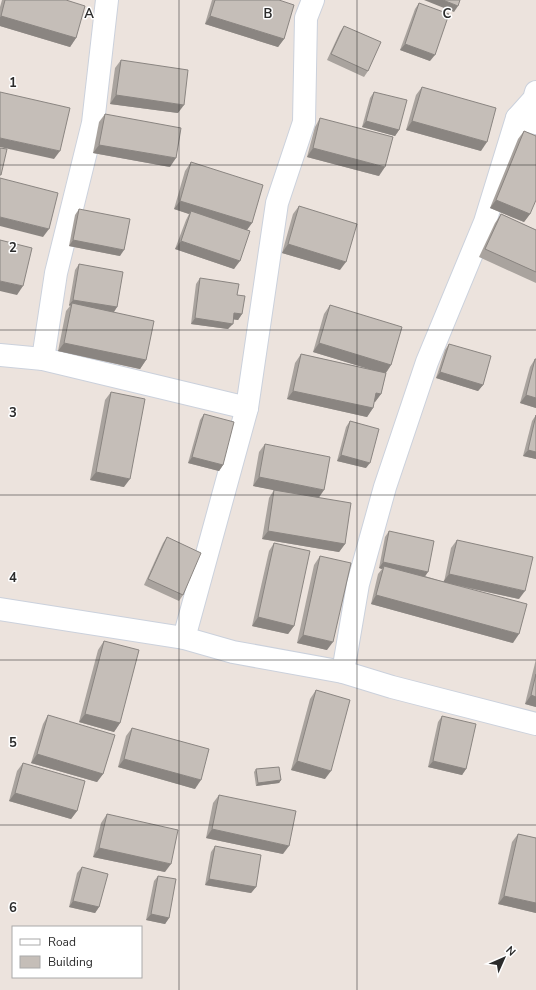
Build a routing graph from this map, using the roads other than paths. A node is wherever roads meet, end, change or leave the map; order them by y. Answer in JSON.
{"nodes":[{"id":1,"x":107,"y":0,"type":"edge"},
{"id":2,"x":313,"y":0,"type":"edge"},
{"id":3,"x":536,"y":92,"type":"edge"},
{"id":4,"x":527,"y":120,"type":"edge"},
{"id":5,"x":0,"y":355,"type":"edge"},
{"id":6,"x":43,"y":360,"type":"junction"},
{"id":7,"x":246,"y":408,"type":"junction"},
{"id":8,"x":0,"y":609,"type":"edge"},
{"id":9,"x":184,"y":638,"type":"junction"},
{"id":10,"x":343,"y":672,"type":"junction"},
{"id":11,"x":536,"y":724,"type":"edge"}],
"edges":[{"from":1,"to":6,"type":"street"},
{"from":2,"to":7,"type":"street"},
{"from":3,"to":4,"type":"street"},
{"from":4,"to":10,"type":"street"},
{"from":5,"to":6,"type":"street"},
{"from":6,"to":7,"type":"street"},
{"from":7,"to":9,"type":"street"},
{"from":8,"to":9,"type":"street"},
{"from":9,"to":10,"type":"street"},
{"from":10,"to":11,"type":"street"}]}
